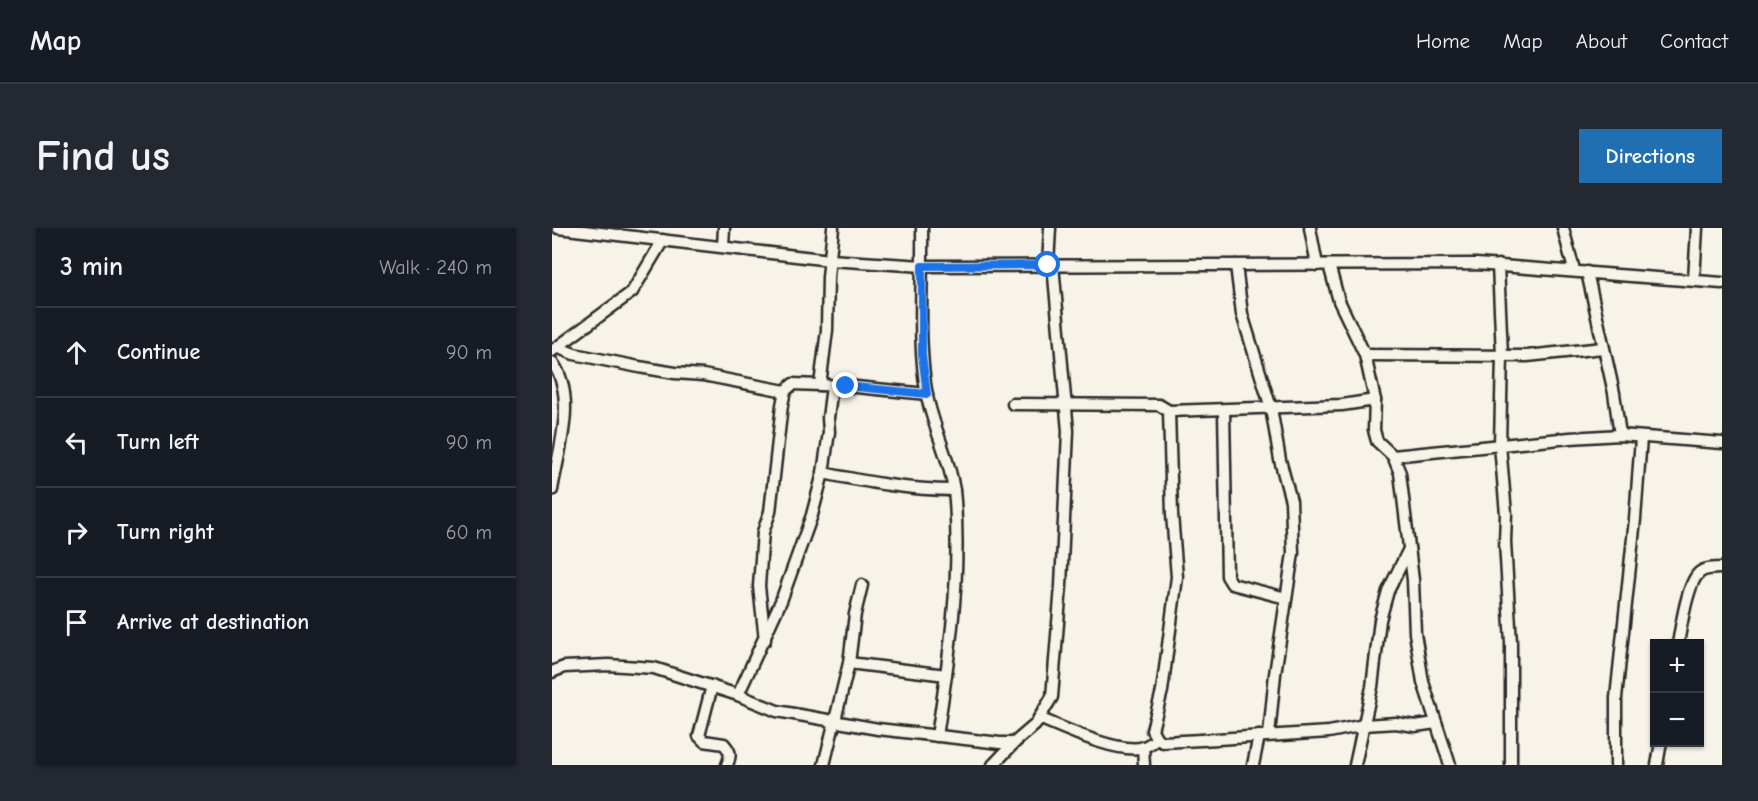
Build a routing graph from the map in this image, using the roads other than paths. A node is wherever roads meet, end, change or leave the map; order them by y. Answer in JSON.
{"nodes":[{"id":1,"x":558,"y":228,"type":"edge"},
{"id":2,"x":724,"y":228,"type":"edge"},
{"id":3,"x":833,"y":228,"type":"edge"},
{"id":4,"x":922,"y":228,"type":"edge"},
{"id":5,"x":1050,"y":228,"type":"edge"},
{"id":6,"x":1310,"y":228,"type":"edge"},
{"id":7,"x":1563,"y":228,"type":"edge"},
{"id":8,"x":1697,"y":228,"type":"edge"},
{"id":9,"x":663,"y":240,"type":"junction"},
{"id":10,"x":723,"y":246,"type":"junction"},
{"id":11,"x":830,"y":261,"type":"junction"},
{"id":12,"x":1050,"y":265,"type":"junction"},
{"id":13,"x":1236,"y":265,"type":"junction"},
{"id":14,"x":1317,"y":265,"type":"junction"},
{"id":15,"x":1329,"y":265,"type":"junction"},
{"id":16,"x":1498,"y":265,"type":"junction"},
{"id":17,"x":922,"y":266,"type":"junction"},
{"id":18,"x":1574,"y":270,"type":"junction"},
{"id":19,"x":1587,"y":272,"type":"junction"},
{"id":20,"x":1694,"y":280,"type":"junction"},
{"id":21,"x":1722,"y":283,"type":"edge"},
{"id":22,"x":1603,"y":348,"type":"junction"},
{"id":23,"x":556,"y":350,"type":"edge"},
{"id":24,"x":1365,"y":355,"type":"junction"},
{"id":25,"x":1502,"y":355,"type":"junction"},
{"id":26,"x":552,"y":362,"type":"edge"},
{"id":27,"x":820,"y":385,"type":"junction"},
{"id":28,"x":832,"y":386,"type":"junction"},
{"id":29,"x":785,"y":391,"type":"junction"},
{"id":30,"x":927,"y":394,"type":"junction"},
{"id":31,"x":1375,"y":400,"type":"junction"},
{"id":32,"x":1013,"y":404,"type":"dead end"},
{"id":33,"x":1066,"y":405,"type":"junction"},
{"id":34,"x":1271,"y":408,"type":"junction"},
{"id":35,"x":1169,"y":411,"type":"junction"},
{"id":36,"x":1224,"y":411,"type":"junction"},
{"id":37,"x":563,"y":423,"type":"junction"},
{"id":38,"x":552,"y":429,"type":"edge"},
{"id":39,"x":1620,"y":435,"type":"junction"},
{"id":40,"x":1641,"y":438,"type":"junction"},
{"id":41,"x":1722,"y":443,"type":"edge"},
{"id":42,"x":1500,"y":445,"type":"junction"},
{"id":43,"x":1393,"y":456,"type":"junction"},
{"id":44,"x":823,"y":473,"type":"junction"},
{"id":45,"x":552,"y":490,"type":"edge"},
{"id":46,"x":954,"y":490,"type":"junction"},
{"id":47,"x":1410,"y":547,"type":"junction"},
{"id":48,"x":1722,"y":568,"type":"edge"},
{"id":49,"x":862,"y":585,"type":"dead end"},
{"id":50,"x":1286,"y":598,"type":"junction"},
{"id":51,"x":1679,"y":639,"type":"edge"},
{"id":52,"x":765,"y":640,"type":"junction"},
{"id":53,"x":552,"y":661,"type":"edge"},
{"id":54,"x":849,"y":663,"type":"junction"},
{"id":55,"x":564,"y":667,"type":"junction"},
{"id":56,"x":552,"y":672,"type":"edge"},
{"id":57,"x":946,"y":675,"type":"junction"},
{"id":58,"x":712,"y":686,"type":"junction"},
{"id":59,"x":738,"y":695,"type":"junction"},
{"id":60,"x":1039,"y":718,"type":"junction"},
{"id":61,"x":834,"y":722,"type":"junction"},
{"id":62,"x":1436,"y":723,"type":"junction"},
{"id":63,"x":1364,"y":725,"type":"junction"},
{"id":64,"x":937,"y":736,"type":"junction"},
{"id":65,"x":1264,"y":736,"type":"junction"},
{"id":66,"x":1157,"y":740,"type":"junction"},
{"id":67,"x":1014,"y":743,"type":"junction"},
{"id":68,"x":1143,"y":747,"type":"junction"},
{"id":69,"x":1660,"y":747,"type":"edge"},
{"id":70,"x":727,"y":765,"type":"edge"},
{"id":71,"x":824,"y":765,"type":"edge"},
{"id":72,"x":993,"y":765,"type":"edge"},
{"id":73,"x":1144,"y":765,"type":"edge"},
{"id":74,"x":1253,"y":765,"type":"edge"},
{"id":75,"x":1355,"y":765,"type":"edge"},
{"id":76,"x":1450,"y":765,"type":"edge"},
{"id":77,"x":1510,"y":765,"type":"edge"},
{"id":78,"x":1616,"y":765,"type":"edge"},
{"id":79,"x":1657,"y":765,"type":"edge"}],
"edges":[{"from":1,"to":9,"type":"street"},
{"from":2,"to":10,"type":"street"},
{"from":3,"to":11,"type":"street"},
{"from":4,"to":17,"type":"street"},
{"from":5,"to":12,"type":"street"},
{"from":6,"to":14,"type":"street"},
{"from":7,"to":18,"type":"street"},
{"from":8,"to":20,"type":"street"},
{"from":9,"to":10,"type":"street"},
{"from":9,"to":23,"type":"street"},
{"from":10,"to":11,"type":"street"},
{"from":11,"to":17,"type":"street"},
{"from":11,"to":27,"type":"street"},
{"from":12,"to":13,"type":"street"},
{"from":12,"to":17,"type":"street"},
{"from":12,"to":33,"type":"street"},
{"from":13,"to":14,"type":"street"},
{"from":13,"to":34,"type":"street"},
{"from":14,"to":15,"type":"street"},
{"from":15,"to":16,"type":"street"},
{"from":15,"to":24,"type":"street"},
{"from":16,"to":18,"type":"street"},
{"from":16,"to":25,"type":"street"},
{"from":17,"to":30,"type":"street"},
{"from":18,"to":19,"type":"street"},
{"from":19,"to":20,"type":"street"},
{"from":19,"to":22,"type":"street"},
{"from":20,"to":21,"type":"street"},
{"from":22,"to":25,"type":"street"},
{"from":22,"to":39,"type":"street"},
{"from":23,"to":29,"type":"street"},
{"from":24,"to":25,"type":"street"},
{"from":24,"to":31,"type":"street"},
{"from":25,"to":42,"type":"street"},
{"from":26,"to":37,"type":"street"},
{"from":27,"to":28,"type":"street"},
{"from":27,"to":29,"type":"street"},
{"from":28,"to":30,"type":"street"},
{"from":28,"to":44,"type":"street"},
{"from":29,"to":52,"type":"street"},
{"from":30,"to":46,"type":"street"},
{"from":31,"to":34,"type":"street"},
{"from":31,"to":43,"type":"street"},
{"from":32,"to":33,"type":"street"},
{"from":33,"to":35,"type":"street"},
{"from":33,"to":60,"type":"street"},
{"from":34,"to":36,"type":"street"},
{"from":34,"to":50,"type":"street"},
{"from":35,"to":36,"type":"street"},
{"from":35,"to":66,"type":"street"},
{"from":36,"to":50,"type":"street"},
{"from":37,"to":38,"type":"street"},
{"from":37,"to":45,"type":"street"},
{"from":39,"to":40,"type":"street"},
{"from":39,"to":42,"type":"street"},
{"from":40,"to":41,"type":"street"},
{"from":40,"to":78,"type":"street"},
{"from":42,"to":43,"type":"street"},
{"from":42,"to":77,"type":"street"},
{"from":43,"to":47,"type":"street"},
{"from":44,"to":46,"type":"street"},
{"from":44,"to":52,"type":"street"},
{"from":46,"to":57,"type":"street"},
{"from":47,"to":62,"type":"street"},
{"from":47,"to":63,"type":"street"},
{"from":48,"to":51,"type":"street"},
{"from":49,"to":54,"type":"street"},
{"from":50,"to":65,"type":"street"},
{"from":52,"to":59,"type":"street"},
{"from":53,"to":55,"type":"street"},
{"from":54,"to":57,"type":"street"},
{"from":54,"to":61,"type":"street"},
{"from":55,"to":56,"type":"street"},
{"from":55,"to":58,"type":"street"},
{"from":57,"to":64,"type":"street"},
{"from":58,"to":59,"type":"street"},
{"from":58,"to":70,"type":"street"},
{"from":59,"to":61,"type":"street"},
{"from":60,"to":67,"type":"street"},
{"from":60,"to":68,"type":"street"},
{"from":61,"to":64,"type":"street"},
{"from":61,"to":71,"type":"street"},
{"from":62,"to":63,"type":"street"},
{"from":62,"to":76,"type":"street"},
{"from":63,"to":65,"type":"street"},
{"from":63,"to":75,"type":"street"},
{"from":64,"to":67,"type":"street"},
{"from":65,"to":66,"type":"street"},
{"from":65,"to":74,"type":"street"},
{"from":66,"to":68,"type":"street"},
{"from":67,"to":72,"type":"street"},
{"from":68,"to":73,"type":"street"},
{"from":69,"to":79,"type":"street"}]}
